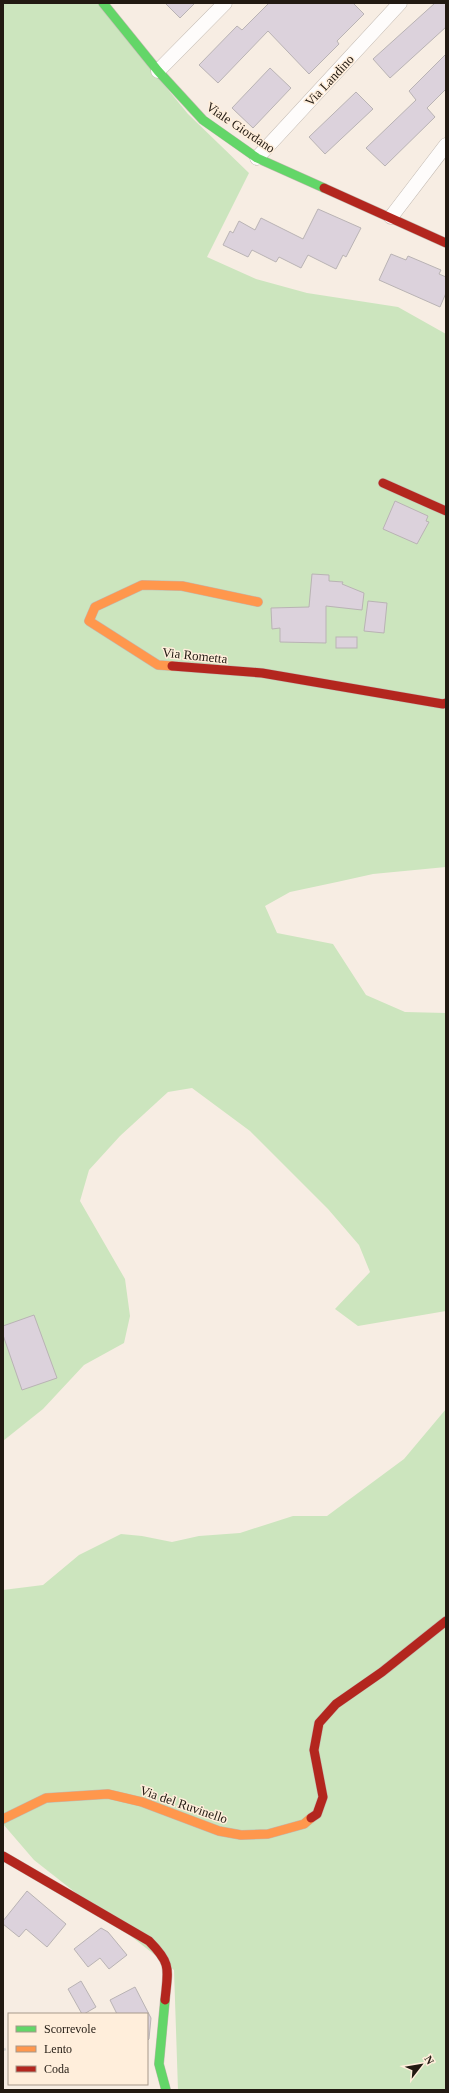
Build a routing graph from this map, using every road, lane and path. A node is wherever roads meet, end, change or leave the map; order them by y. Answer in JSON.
{"nodes":[{"id":1,"x":103,"y":3,"type":"edge"},
{"id":2,"x":225,"y":3,"type":"edge"},
{"id":3,"x":400,"y":3,"type":"edge"},
{"id":4,"x":158,"y":71,"type":"junction"},
{"id":5,"x":446,"y":145,"type":"edge"},
{"id":6,"x":257,"y":158,"type":"junction"},
{"id":7,"x":391,"y":217,"type":"junction"},
{"id":8,"x":446,"y":243,"type":"edge"},
{"id":9,"x":383,"y":483,"type":"dead end"},
{"id":10,"x":446,"y":511,"type":"edge"},
{"id":11,"x":258,"y":602,"type":"dead end"},
{"id":12,"x":446,"y":702,"type":"edge"},
{"id":13,"x":446,"y":1621,"type":"edge"},
{"id":14,"x":3,"y":1819,"type":"edge"},
{"id":15,"x":3,"y":1856,"type":"edge"},
{"id":16,"x":166,"y":2090,"type":"edge"}],
"edges":[{"from":1,"to":4,"type":"street","name":"Viale Giordano"},
{"from":2,"to":4,"type":"street"},
{"from":3,"to":6,"type":"street","name":"Via Landino"},
{"from":4,"to":6,"type":"street","name":"Viale Giordano"},
{"from":5,"to":7,"type":"street"},
{"from":6,"to":7,"type":"street","name":"Viale Giordano"},
{"from":7,"to":8,"type":"street","name":"Viale Giordano"},
{"from":9,"to":10,"type":"street"},
{"from":11,"to":12,"type":"street","name":"Via Rometta"},
{"from":13,"to":14,"type":"street","name":"Via del Ruvinello"},
{"from":15,"to":16,"type":"street"}]}
